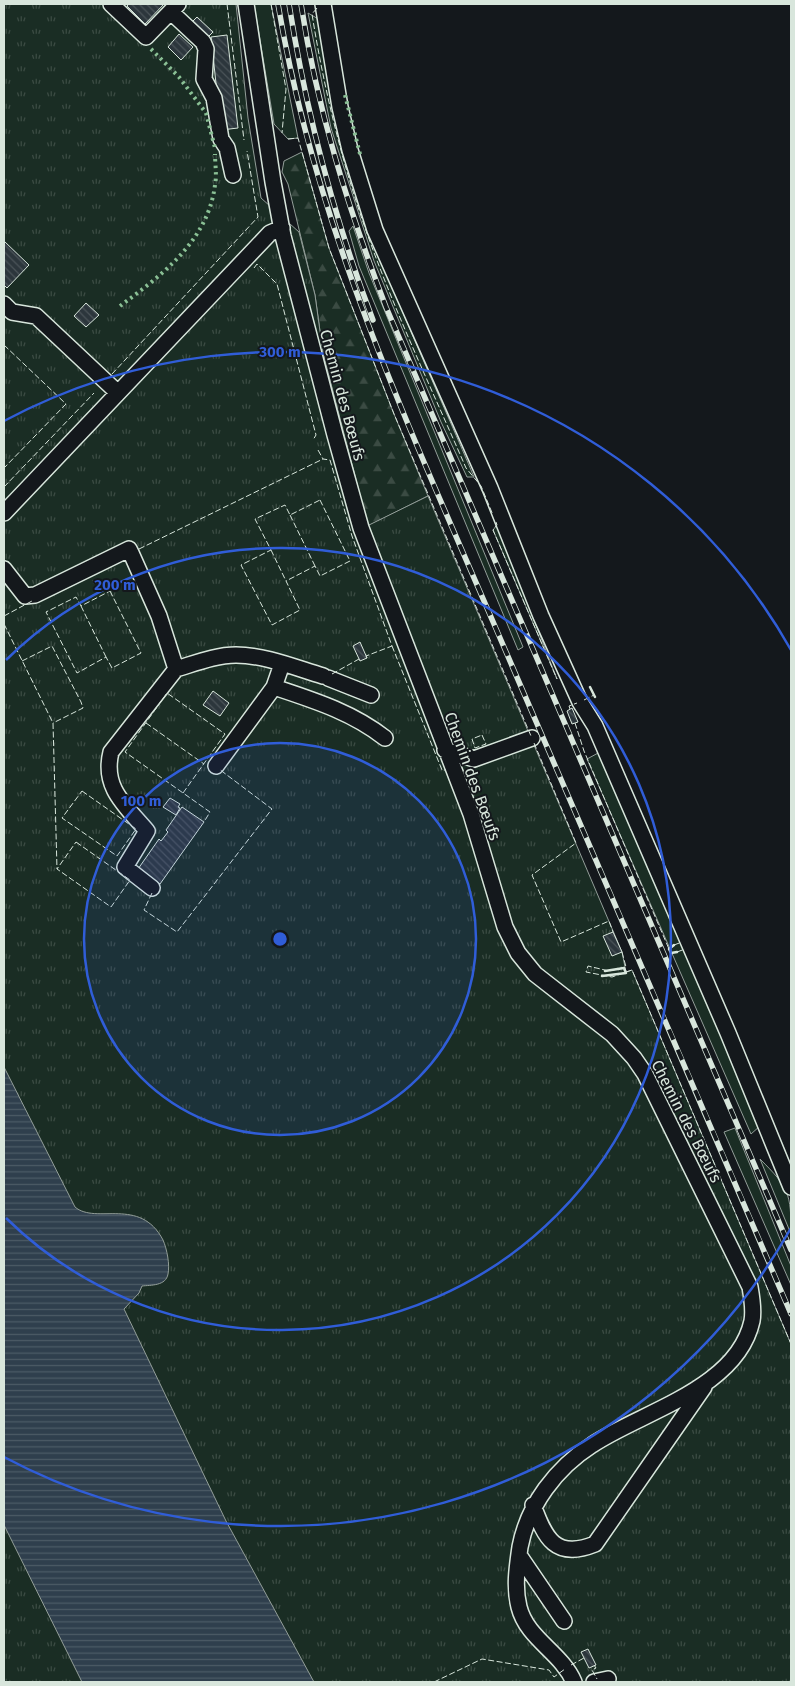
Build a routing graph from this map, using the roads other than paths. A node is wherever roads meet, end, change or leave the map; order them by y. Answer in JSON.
{"nodes":[{"id":1,"x":111,"y":4,"type":"edge"},
{"id":2,"x":246,"y":4,"type":"edge"},
{"id":3,"x":323,"y":4,"type":"edge"},
{"id":4,"x":175,"y":8,"type":"edge"},
{"id":5,"x":233,"y":175,"type":"dead end"},
{"id":6,"x":282,"y":228,"type":"junction"},
{"id":7,"x":4,"y":304,"type":"edge"},
{"id":8,"x":117,"y":392,"type":"junction"},
{"id":9,"x":4,"y":513,"type":"edge"},
{"id":10,"x":4,"y":569,"type":"edge"},
{"id":11,"x":282,"y":664,"type":"junction"},
{"id":12,"x":176,"y":669,"type":"junction"},
{"id":13,"x":274,"y":687,"type":"junction"},
{"id":14,"x":371,"y":695,"type":"dead end"},
{"id":15,"x":385,"y":738,"type":"dead end"},
{"id":16,"x":532,"y":738,"type":"dead end"},
{"id":17,"x":445,"y":750,"type":"junction"},
{"id":18,"x":216,"y":766,"type":"dead end"},
{"id":19,"x":152,"y":888,"type":"dead end"},
{"id":20,"x":791,"y":1188,"type":"edge"},
{"id":21,"x":708,"y":1382,"type":"junction"},
{"id":22,"x":533,"y":1505,"type":"junction"},
{"id":23,"x":519,"y":1555,"type":"junction"},
{"id":24,"x":564,"y":1621,"type":"dead end"},
{"id":25,"x":574,"y":1682,"type":"edge"}],
"edges":[{"from":1,"to":4,"type":"street"},
{"from":2,"to":6,"type":"street","name":"Chemin des Bœufs"},
{"from":3,"to":20,"type":"street"},
{"from":4,"to":5,"type":"street"},
{"from":6,"to":8,"type":"street"},
{"from":6,"to":17,"type":"street","name":"Chemin des Bœufs"},
{"from":7,"to":8,"type":"street"},
{"from":8,"to":9,"type":"street"},
{"from":10,"to":12,"type":"street"},
{"from":11,"to":12,"type":"street"},
{"from":11,"to":13,"type":"street"},
{"from":11,"to":14,"type":"street"},
{"from":12,"to":19,"type":"street"},
{"from":13,"to":15,"type":"street"},
{"from":13,"to":18,"type":"street"},
{"from":16,"to":17,"type":"street"},
{"from":17,"to":21,"type":"street","name":"Chemin des Bœufs"},
{"from":21,"to":22,"type":"street","name":"Chemin des Bœufs"},
{"from":21,"to":22,"type":"street"},
{"from":22,"to":23,"type":"street","name":"Chemin des Bœufs"},
{"from":23,"to":24,"type":"street"},
{"from":23,"to":25,"type":"street","name":"Chemin des Bœufs"}]}
